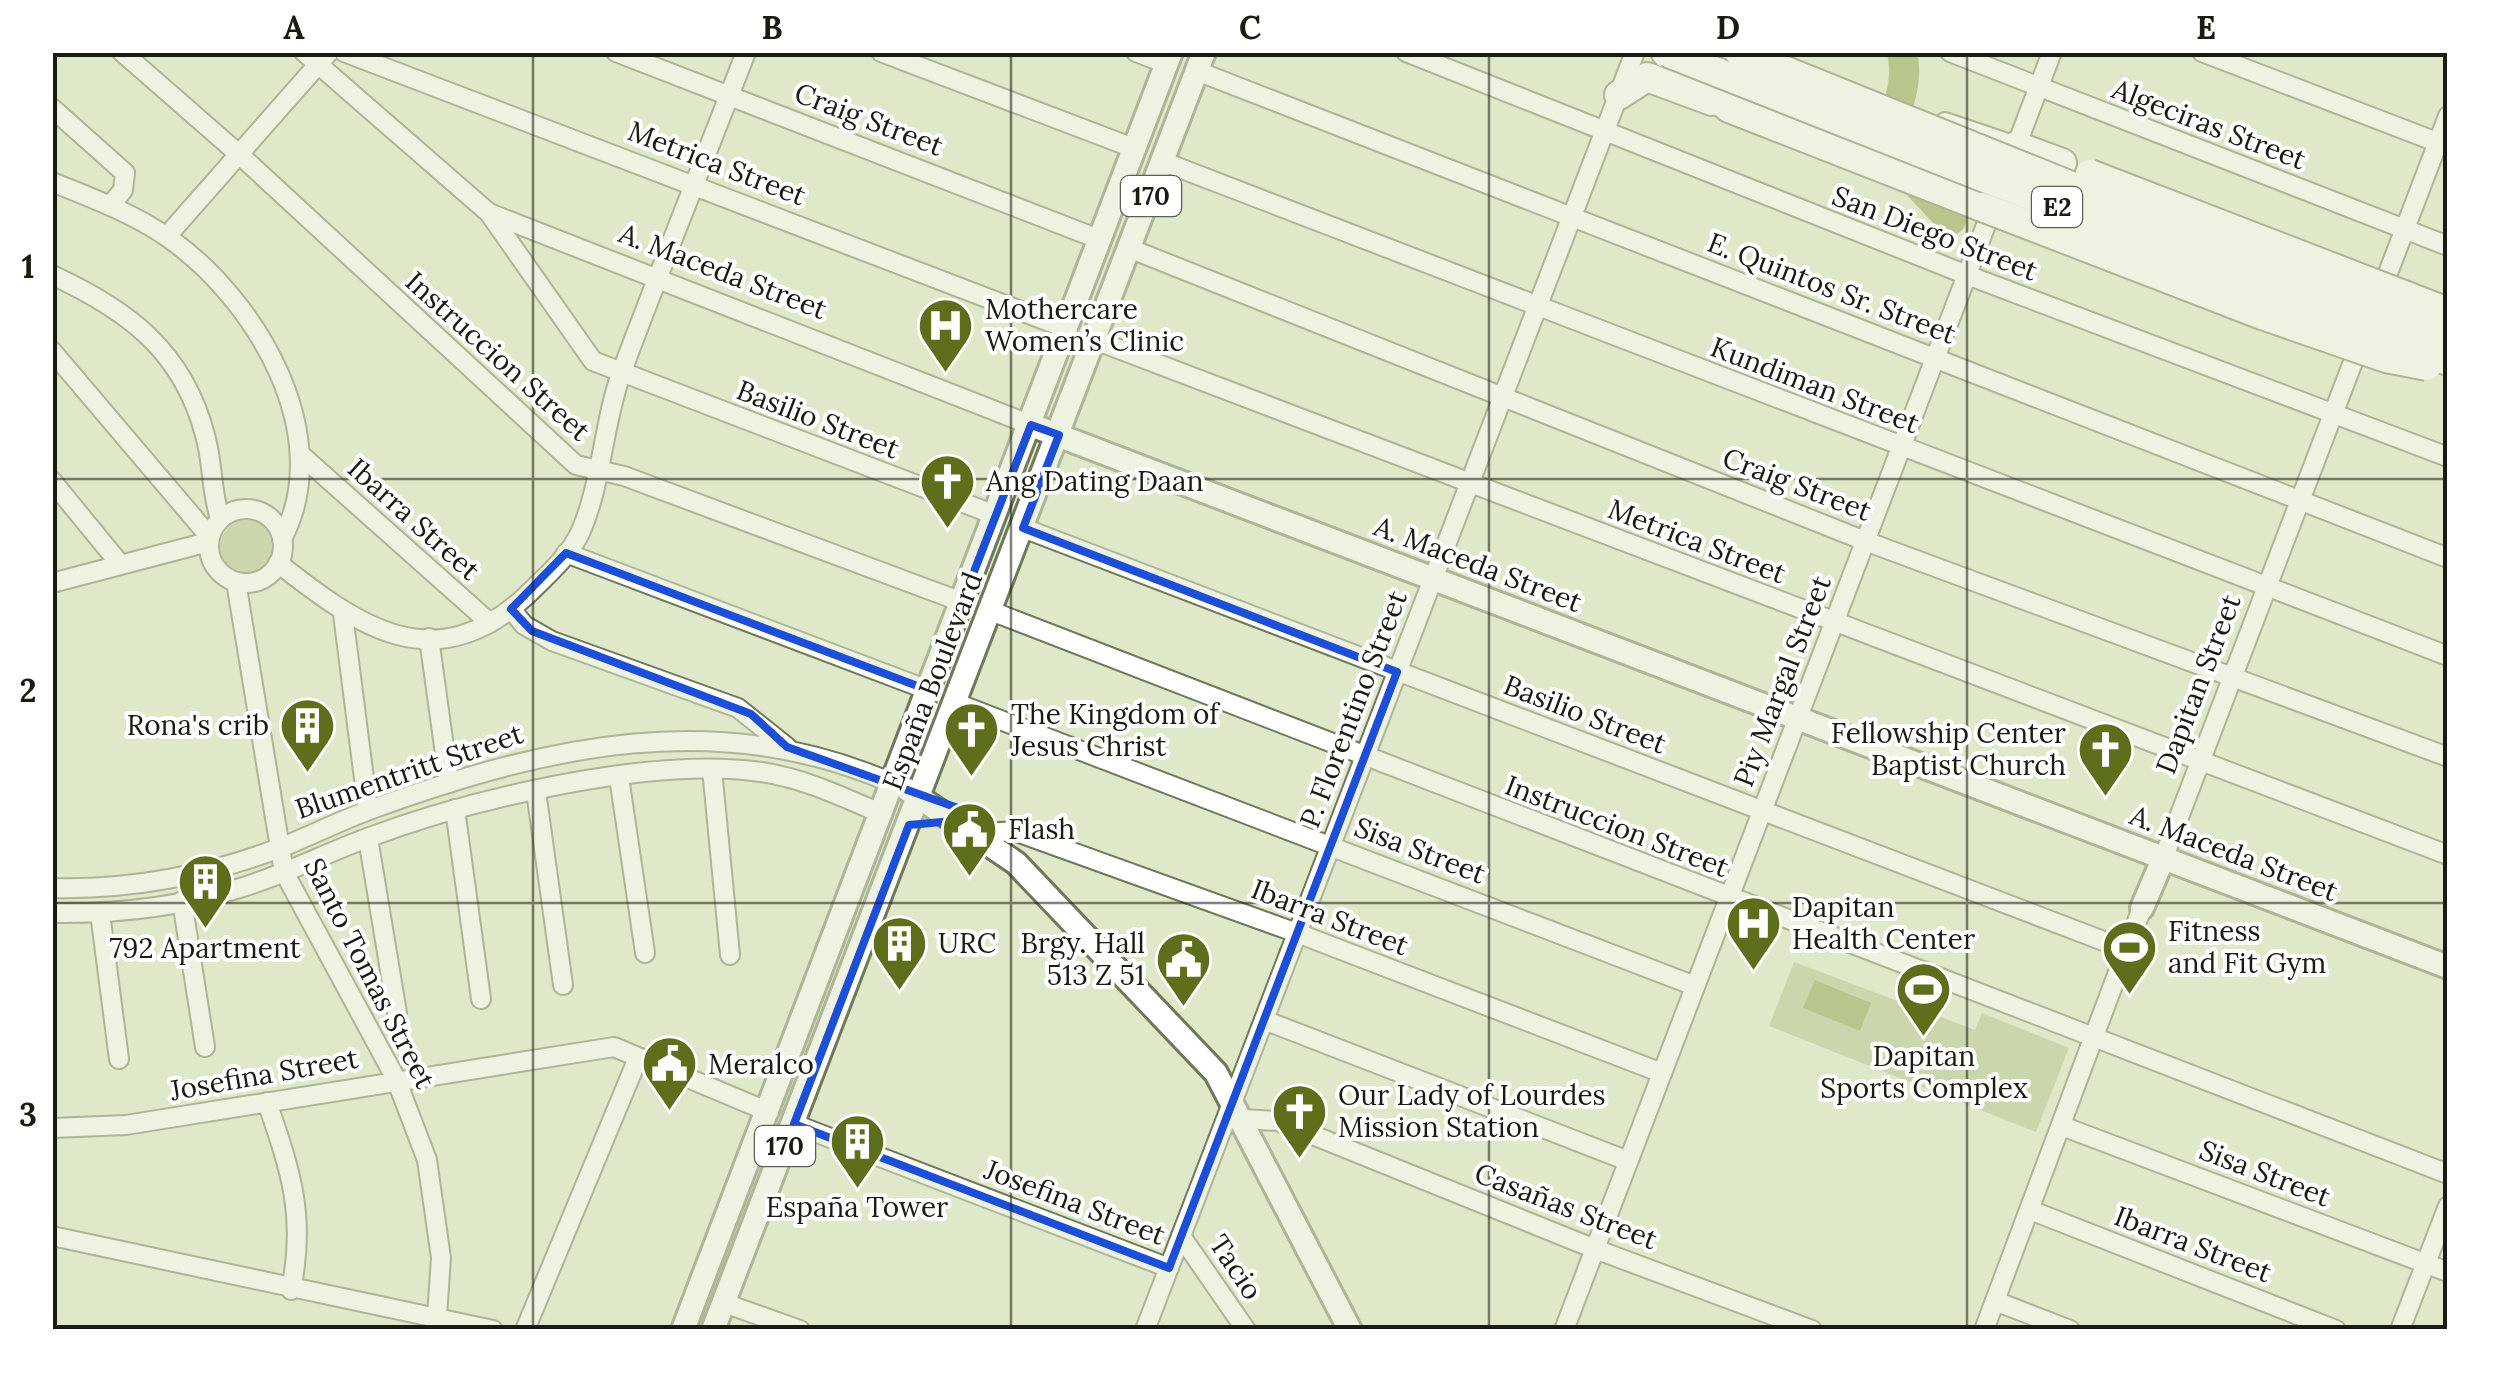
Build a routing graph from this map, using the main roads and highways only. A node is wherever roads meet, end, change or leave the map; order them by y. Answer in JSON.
{"nodes":[{"id":1,"x":1665,"y":52,"type":"edge"},
{"id":2,"x":1739,"y":52,"type":"edge"},
{"id":3,"x":1169,"y":58,"type":"edge"},
{"id":4,"x":1201,"y":62,"type":"edge"},
{"id":5,"x":1618,"y":94,"type":"road end"},
{"id":6,"x":1728,"y":108,"type":"junction"},
{"id":7,"x":2016,"y":146,"type":"road end"},
{"id":8,"x":2448,"y":312,"type":"edge"},
{"id":9,"x":2448,"y":338,"type":"edge"},
{"id":10,"x":2448,"y":361,"type":"edge"},
{"id":11,"x":2448,"y":370,"type":"edge"},
{"id":12,"x":1030,"y":424,"type":"junction"},
{"id":13,"x":1059,"y":435,"type":"junction"},
{"id":14,"x":894,"y":784,"type":"junction"},
{"id":15,"x":920,"y":794,"type":"junction"},
{"id":16,"x":882,"y":814,"type":"junction"},
{"id":17,"x":950,"y":822,"type":"junction"},
{"id":18,"x":909,"y":825,"type":"junction"},
{"id":19,"x":2163,"y":859,"type":"junction"},
{"id":20,"x":2142,"y":908,"type":"road end"},
{"id":21,"x":2448,"y":967,"type":"edge"},
{"id":22,"x":682,"y":1330,"type":"edge"},
{"id":23,"x":713,"y":1330,"type":"edge"},
{"id":24,"x":1350,"y":1330,"type":"edge"}],
"edges":[{"from":1,"to":6,"type":"highway"},
{"from":1,"to":10,"type":"highway","number":"E2","bridge":true},
{"from":2,"to":9,"type":"highway","number":"E2","bridge":true},
{"from":3,"to":12,"type":"main road","name":"España Boulevard","number":"170"},
{"from":4,"to":13,"type":"main road","name":"España Boulevard","number":"170"},
{"from":5,"to":6,"type":"highway"},
{"from":6,"to":11,"type":"highway","bridge":true},
{"from":7,"to":8,"type":"highway","bridge":true},
{"from":12,"to":13,"type":"main road","name":"A. Maceda Street"},
{"from":12,"to":14,"type":"main road","name":"España Boulevard","number":"170"},
{"from":13,"to":15,"type":"main road","name":"España Boulevard","number":"170"},
{"from":13,"to":19,"type":"main road","name":"A. Maceda Street"},
{"from":14,"to":15,"type":"main road","name":"Blumentritt Street"},
{"from":14,"to":16,"type":"main road","name":"España Boulevard","number":"170"},
{"from":15,"to":17,"type":"main road","name":"Blumentritt Street"},
{"from":15,"to":18,"type":"main road","name":"España Boulevard","number":"170"},
{"from":16,"to":18,"type":"main road","name":"Blumentritt Street"},
{"from":16,"to":22,"type":"main road","name":"España Boulevard","number":"170"},
{"from":17,"to":18,"type":"main road","name":"Blumentritt Street"},
{"from":17,"to":24,"type":"main road","name":"Blumentritt Street"},
{"from":18,"to":23,"type":"main road","name":"España Boulevard","number":"170"},
{"from":19,"to":20,"type":"main road","name":"Dapitan Street"},
{"from":19,"to":21,"type":"main road","name":"A. Maceda Street"}]}
